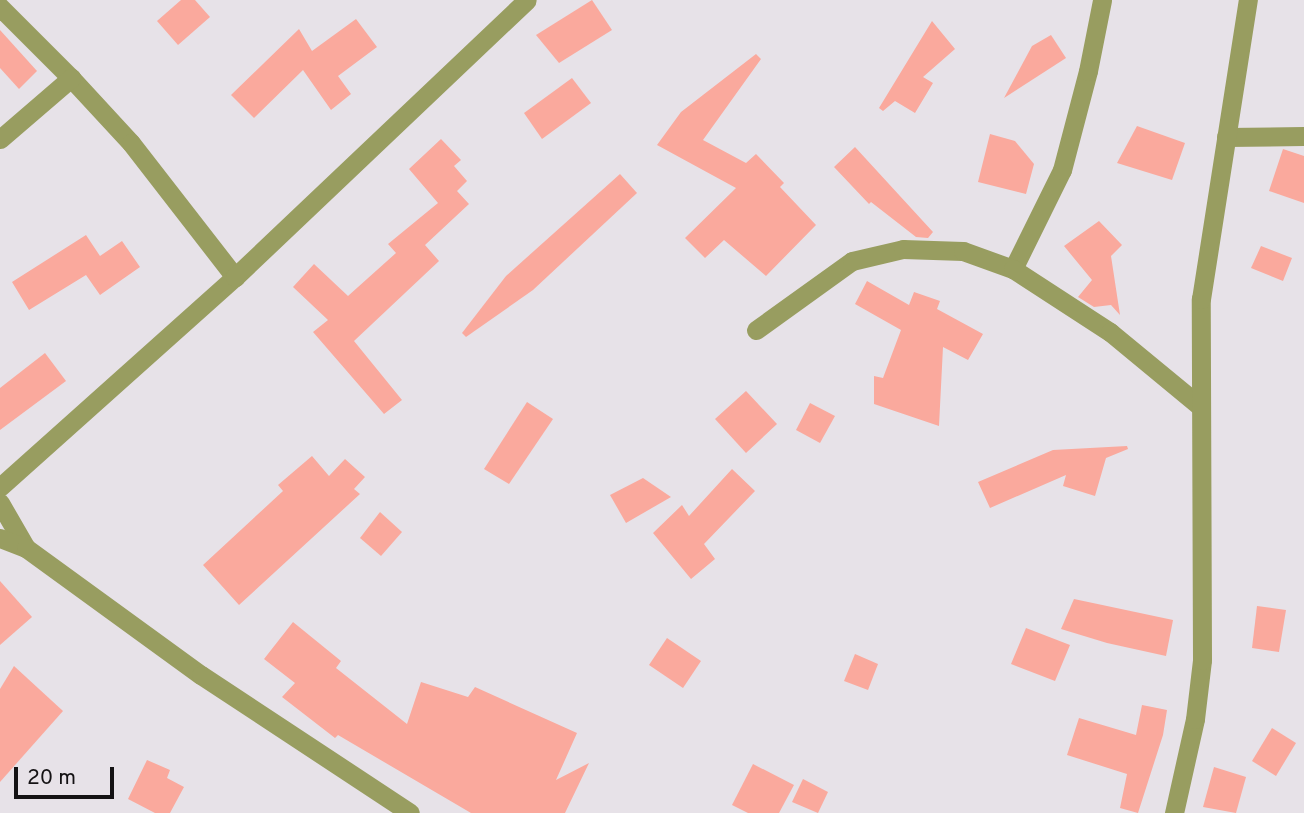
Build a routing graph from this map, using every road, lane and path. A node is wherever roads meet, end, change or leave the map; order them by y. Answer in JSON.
{"nodes":[{"id":1,"x":527,"y":0,"type":"edge"},
{"id":2,"x":1102,"y":0,"type":"edge"},
{"id":3,"x":1248,"y":0,"type":"edge"},
{"id":4,"x":0,"y":7,"type":"edge"},
{"id":5,"x":71,"y":78,"type":"junction"},
{"id":6,"x":1304,"y":136,"type":"edge"},
{"id":7,"x":1226,"y":137,"type":"junction"},
{"id":8,"x":0,"y":139,"type":"edge"},
{"id":9,"x":1013,"y":269,"type":"junction"},
{"id":10,"x":235,"y":277,"type":"junction"},
{"id":11,"x":756,"y":330,"type":"dead end"},
{"id":12,"x":1201,"y":407,"type":"junction"},
{"id":13,"x":0,"y":487,"type":"edge"},
{"id":14,"x":0,"y":503,"type":"edge"},
{"id":15,"x":0,"y":538,"type":"edge"},
{"id":16,"x":26,"y":548,"type":"junction"},
{"id":17,"x":410,"y":813,"type":"edge"},
{"id":18,"x":1174,"y":813,"type":"edge"}],
"edges":[{"from":1,"to":10,"type":"street"},
{"from":2,"to":9,"type":"street"},
{"from":3,"to":7,"type":"street"},
{"from":4,"to":5,"type":"street"},
{"from":5,"to":8,"type":"street"},
{"from":5,"to":10,"type":"street"},
{"from":6,"to":7,"type":"street"},
{"from":7,"to":12,"type":"street"},
{"from":9,"to":11,"type":"street"},
{"from":9,"to":12,"type":"street"},
{"from":10,"to":13,"type":"street"},
{"from":12,"to":18,"type":"street"},
{"from":14,"to":16,"type":"street"},
{"from":15,"to":16,"type":"street"},
{"from":16,"to":17,"type":"street"}]}
